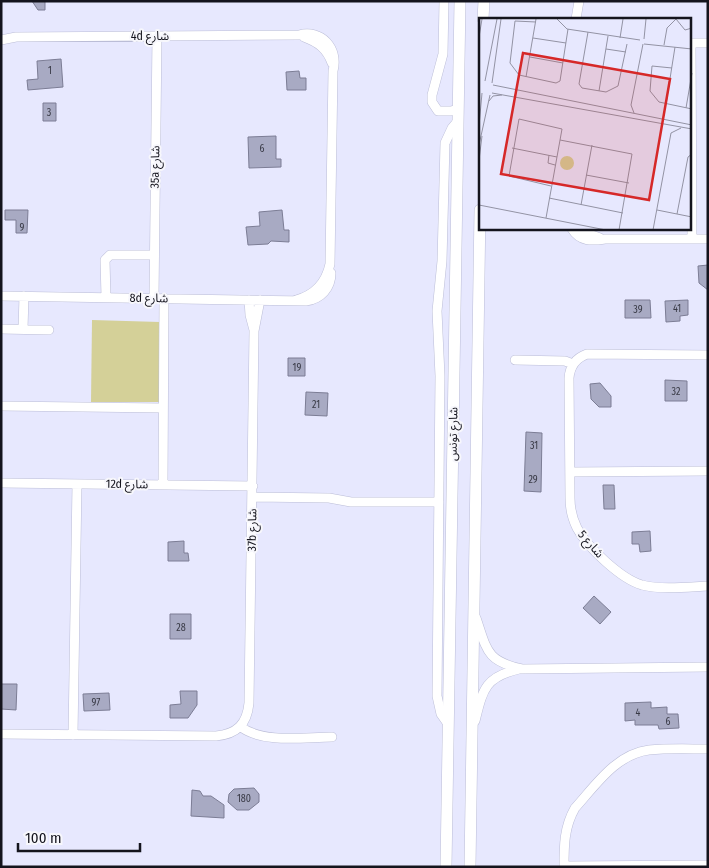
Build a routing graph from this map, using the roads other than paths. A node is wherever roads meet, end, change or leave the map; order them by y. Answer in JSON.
{"nodes":[{"id":1,"x":444,"y":1,"type":"edge"},
{"id":2,"x":460,"y":1,"type":"edge"},
{"id":3,"x":484,"y":1,"type":"edge"},
{"id":4,"x":579,"y":1,"type":"edge"},
{"id":5,"x":483,"y":18,"type":"edge"},
{"id":6,"x":576,"y":18,"type":"edge"},
{"id":7,"x":157,"y":36,"type":"junction"},
{"id":8,"x":1,"y":40,"type":"edge"},
{"id":9,"x":692,"y":43,"type":"edge"},
{"id":10,"x":708,"y":43,"type":"edge"},
{"id":11,"x":458,"y":109,"type":"junction"},
{"id":12,"x":458,"y":121,"type":"junction"},
{"id":13,"x":480,"y":230,"type":"edge"},
{"id":14,"x":573,"y":230,"type":"edge"},
{"id":15,"x":583,"y":230,"type":"edge"},
{"id":16,"x":692,"y":230,"type":"edge"},
{"id":17,"x":708,"y":238,"type":"edge"},
{"id":18,"x":606,"y":239,"type":"junction"},
{"id":19,"x":692,"y":239,"type":"junction"},
{"id":20,"x":154,"y":255,"type":"junction"},
{"id":21,"x":322,"y":290,"type":"joint"},
{"id":22,"x":1,"y":296,"type":"edge"},
{"id":23,"x":24,"y":296,"type":"junction"},
{"id":24,"x":106,"y":297,"type":"junction"},
{"id":25,"x":154,"y":298,"type":"junction"},
{"id":26,"x":164,"y":298,"type":"junction"},
{"id":27,"x":249,"y":300,"type":"junction"},
{"id":28,"x":260,"y":300,"type":"junction"},
{"id":29,"x":1,"y":329,"type":"edge"},
{"id":30,"x":23,"y":329,"type":"junction"},
{"id":31,"x":49,"y":330,"type":"dead end"},
{"id":32,"x":254,"y":330,"type":"junction"},
{"id":33,"x":708,"y":354,"type":"edge"},
{"id":34,"x":610,"y":355,"type":"junction"},
{"id":35,"x":515,"y":360,"type":"dead end"},
{"id":36,"x":573,"y":364,"type":"junction"},
{"id":37,"x":570,"y":388,"type":"junction"},
{"id":38,"x":1,"y":406,"type":"edge"},
{"id":39,"x":163,"y":408,"type":"junction"},
{"id":40,"x":708,"y":471,"type":"edge"},
{"id":41,"x":570,"y":472,"type":"junction"},
{"id":42,"x":1,"y":483,"type":"edge"},
{"id":43,"x":77,"y":484,"type":"junction"},
{"id":44,"x":163,"y":485,"type":"junction"},
{"id":45,"x":253,"y":486,"type":"junction"},
{"id":46,"x":253,"y":497,"type":"junction"},
{"id":47,"x":439,"y":502,"type":"junction"},
{"id":48,"x":708,"y":586,"type":"edge"},
{"id":49,"x":474,"y":613,"type":"junction"},
{"id":50,"x":708,"y":667,"type":"edge"},
{"id":51,"x":522,"y":669,"type":"junction"},
{"id":52,"x":448,"y":724,"type":"junction"},
{"id":53,"x":241,"y":727,"type":"junction"},
{"id":54,"x":472,"y":733,"type":"junction"},
{"id":55,"x":1,"y":734,"type":"edge"},
{"id":56,"x":73,"y":735,"type":"junction"},
{"id":57,"x":332,"y":737,"type":"dead end"},
{"id":58,"x":708,"y":749,"type":"edge"},
{"id":59,"x":446,"y":852,"type":"junction"},
{"id":60,"x":708,"y":865,"type":"edge"},
{"id":61,"x":564,"y":866,"type":"edge"},
{"id":62,"x":440,"y":867,"type":"edge"},
{"id":63,"x":446,"y":867,"type":"edge"},
{"id":64,"x":470,"y":867,"type":"edge"}],
"edges":[{"from":1,"to":11,"type":"street"},
{"from":2,"to":11,"type":"main road","name":"شارع تونس"},
{"from":3,"to":5,"type":"main road"},
{"from":4,"to":6,"type":"street"},
{"from":7,"to":8,"type":"street","name":"4d شارع"},
{"from":7,"to":20,"type":"street","name":"35a شارع"},
{"from":7,"to":21,"type":"street","name":"4d شارع"},
{"from":9,"to":10,"type":"street"},
{"from":11,"to":12,"type":"main road","name":"شارع تونس"},
{"from":12,"to":47,"type":"street"},
{"from":12,"to":52,"type":"main road","name":"شارع تونس"},
{"from":13,"to":49,"type":"main road","name":"شارع تونس"},
{"from":14,"to":18,"type":"street"},
{"from":15,"to":18,"type":"street"},
{"from":16,"to":19,"type":"street"},
{"from":17,"to":19,"type":"street"},
{"from":18,"to":19,"type":"street"},
{"from":20,"to":24,"type":"street"},
{"from":20,"to":25,"type":"street","name":"35a شارع"},
{"from":21,"to":28,"type":"street","name":"8d شارع"},
{"from":22,"to":23,"type":"street","name":"8d شارع"},
{"from":23,"to":24,"type":"street","name":"8d شارع"},
{"from":23,"to":30,"type":"street"},
{"from":24,"to":25,"type":"street","name":"8d شارع"},
{"from":25,"to":26,"type":"street","name":"8d شارع"},
{"from":26,"to":27,"type":"street","name":"8d شارع"},
{"from":26,"to":39,"type":"street"},
{"from":27,"to":28,"type":"street","name":"8d شارع"},
{"from":27,"to":32,"type":"street","name":"37b شارع"},
{"from":28,"to":32,"type":"street","name":"37b شارع"},
{"from":29,"to":30,"type":"street"},
{"from":30,"to":31,"type":"street"},
{"from":32,"to":45,"type":"street","name":"37b شارع"},
{"from":33,"to":34,"type":"street","name":"شارع 5"},
{"from":34,"to":36,"type":"street","name":"شارع 5"},
{"from":34,"to":37,"type":"street","name":"شارع 5"},
{"from":35,"to":36,"type":"street"},
{"from":36,"to":37,"type":"street","name":"شارع 5"},
{"from":37,"to":41,"type":"street","name":"شارع 5"},
{"from":38,"to":39,"type":"street"},
{"from":39,"to":44,"type":"street"},
{"from":40,"to":41,"type":"street"},
{"from":41,"to":48,"type":"street","name":"شارع 5"},
{"from":42,"to":43,"type":"street","name":"12d شارع"},
{"from":43,"to":44,"type":"street","name":"12d شارع"},
{"from":43,"to":56,"type":"street"},
{"from":44,"to":45,"type":"street","name":"12d شارع"},
{"from":45,"to":46,"type":"street","name":"37b شارع"},
{"from":46,"to":47,"type":"street"},
{"from":46,"to":53,"type":"street","name":"37b شارع"},
{"from":47,"to":52,"type":"street"},
{"from":49,"to":51,"type":"street"},
{"from":49,"to":54,"type":"main road","name":"شارع تونس"},
{"from":50,"to":51,"type":"street"},
{"from":51,"to":54,"type":"street"},
{"from":52,"to":59,"type":"main road","name":"شارع تونس"},
{"from":53,"to":56,"type":"street"},
{"from":53,"to":57,"type":"street"},
{"from":54,"to":64,"type":"main road","name":"شارع تونس"},
{"from":55,"to":56,"type":"street"},
{"from":58,"to":61,"type":"street"},
{"from":59,"to":62,"type":"street"},
{"from":59,"to":63,"type":"main road","name":"شارع تونس"},
{"from":60,"to":61,"type":"street"}]}
